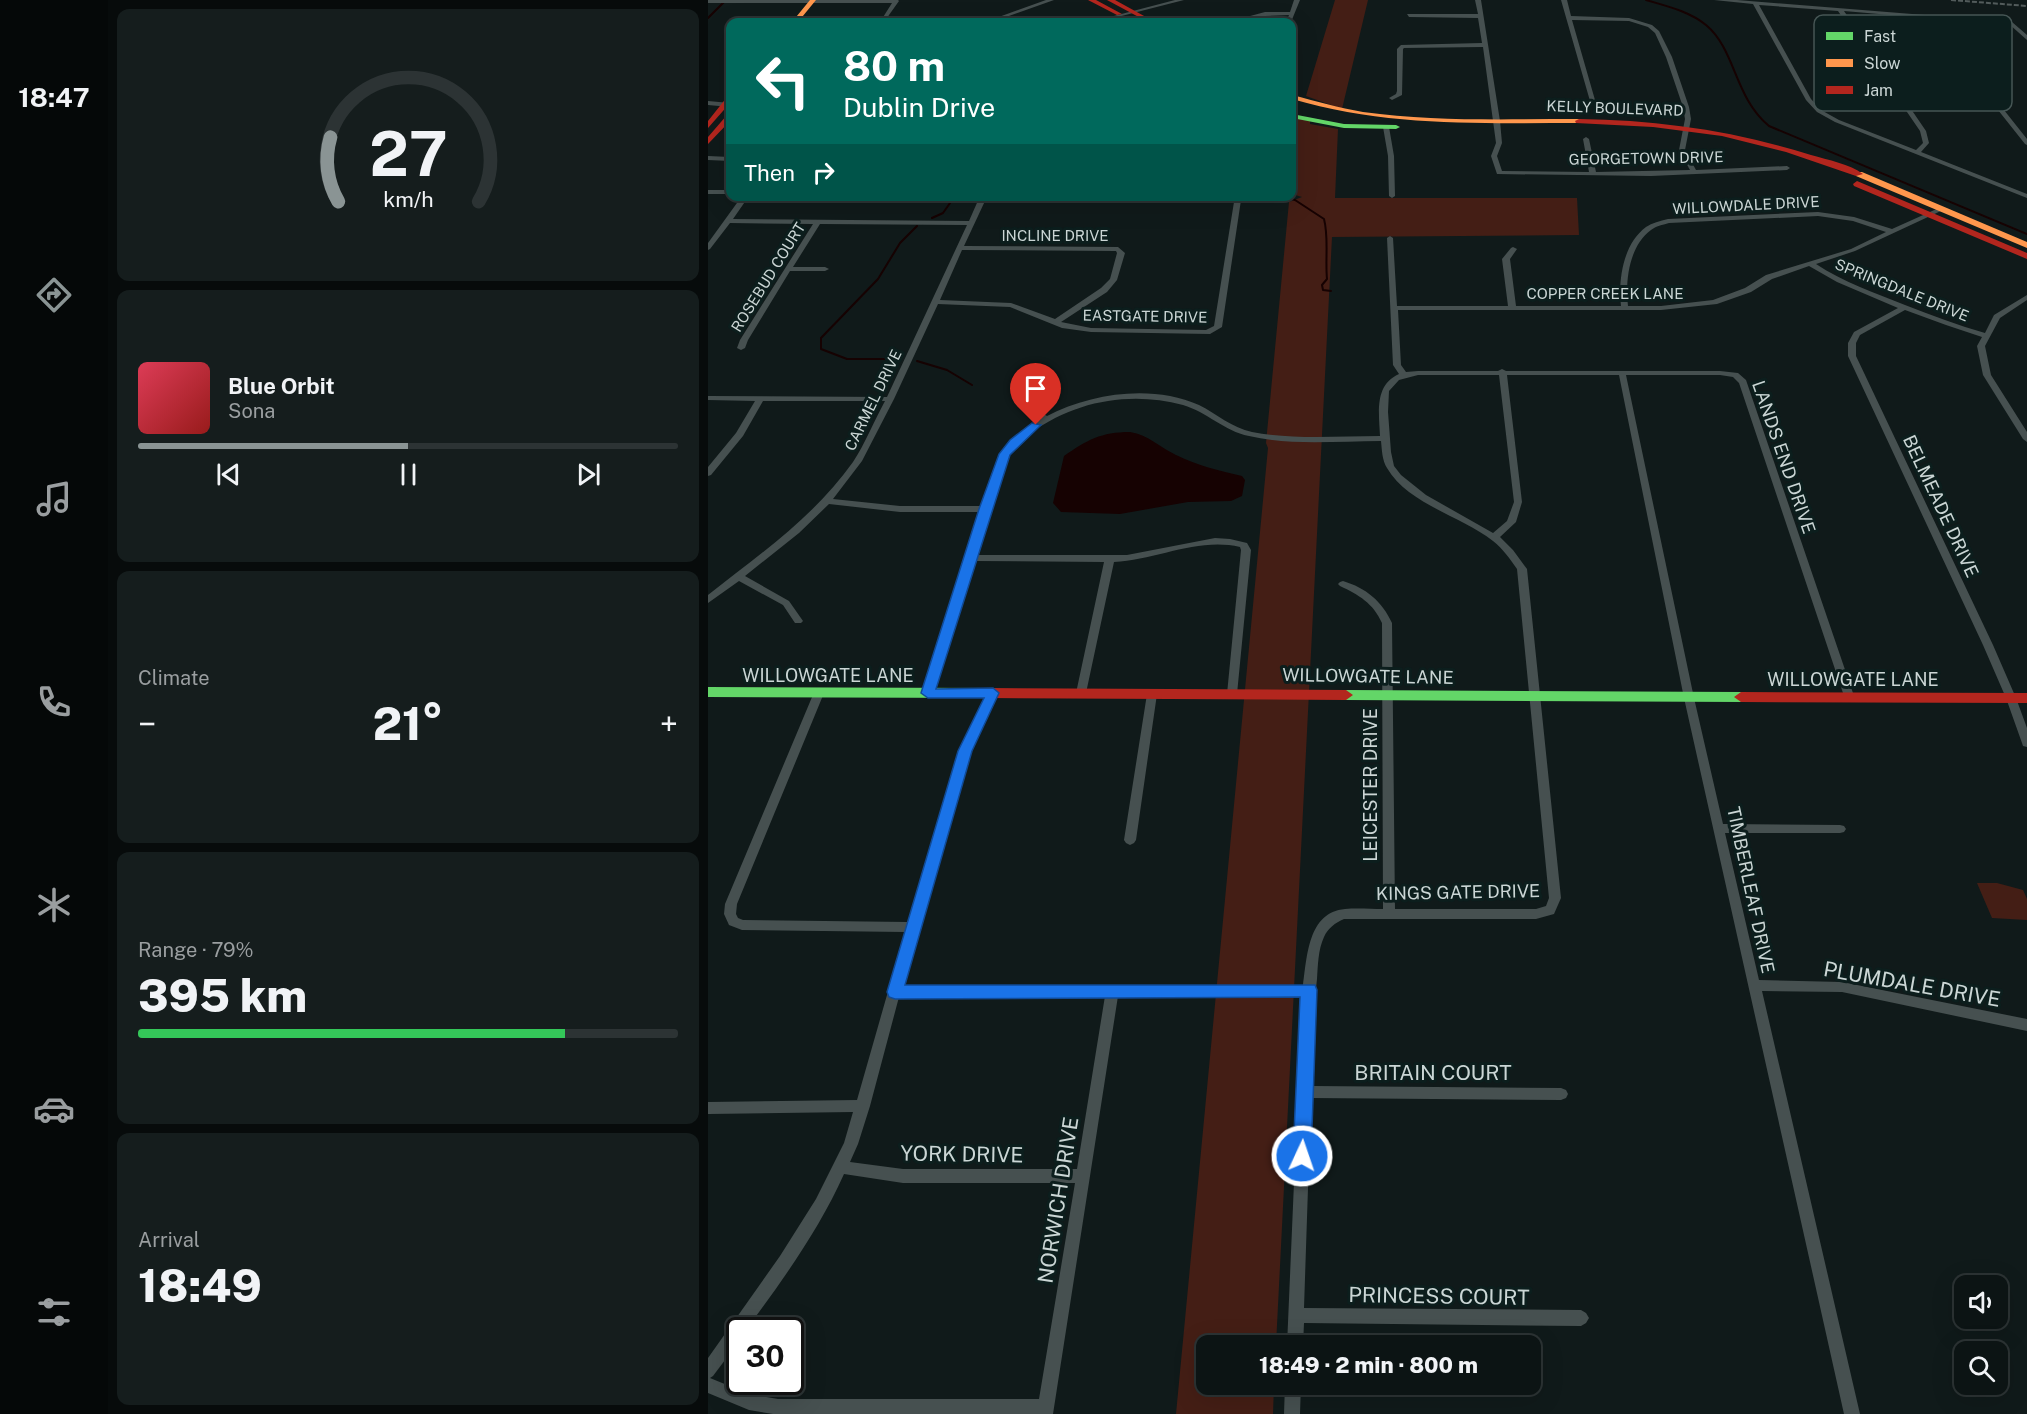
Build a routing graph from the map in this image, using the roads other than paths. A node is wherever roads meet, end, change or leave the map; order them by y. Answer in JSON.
{"nodes":[{"id":1,"x":1032,"y":0,"type":"edge"},
{"id":2,"x":1052,"y":0,"type":"edge"},
{"id":3,"x":1091,"y":0,"type":"edge"},
{"id":4,"x":1110,"y":0,"type":"edge"},
{"id":5,"x":1181,"y":0,"type":"edge"},
{"id":6,"x":1297,"y":0,"type":"edge"},
{"id":7,"x":1478,"y":0,"type":"edge"},
{"id":8,"x":1564,"y":0,"type":"edge"},
{"id":9,"x":1717,"y":0,"type":"edge"},
{"id":10,"x":708,"y":1,"type":"edge"},
{"id":11,"x":818,"y":1,"type":"edge"},
{"id":12,"x":1039,"y":3,"type":"junction"},
{"id":13,"x":1755,"y":3,"type":"junction"},
{"id":14,"x":1840,"y":10,"type":"junction"},
{"id":15,"x":1292,"y":13,"type":"junction"},
{"id":16,"x":1409,"y":15,"type":"dead end"},
{"id":17,"x":1843,"y":15,"type":"edge"},
{"id":18,"x":1902,"y":15,"type":"edge"},
{"id":19,"x":1481,"y":16,"type":"junction"},
{"id":20,"x":1129,"y":17,"type":"edge"},
{"id":21,"x":799,"y":18,"type":"edge"},
{"id":22,"x":808,"y":18,"type":"edge"},
{"id":23,"x":885,"y":18,"type":"edge"},
{"id":24,"x":999,"y":18,"type":"edge"},
{"id":25,"x":1248,"y":18,"type":"edge"},
{"id":26,"x":1290,"y":18,"type":"edge"},
{"id":27,"x":1571,"y":18,"type":"junction"},
{"id":28,"x":2012,"y":25,"type":"edge"},
{"id":29,"x":2027,"y":38,"type":"edge"},
{"id":30,"x":1485,"y":45,"type":"junction"},
{"id":31,"x":1296,"y":98,"type":"edge"},
{"id":32,"x":1392,"y":98,"type":"dead end"},
{"id":33,"x":1592,"y":100,"type":"dead end"},
{"id":34,"x":708,"y":103,"type":"edge"},
{"id":35,"x":1814,"y":106,"type":"edge"},
{"id":36,"x":725,"y":107,"type":"edge"},
{"id":37,"x":1822,"y":111,"type":"edge"},
{"id":38,"x":1910,"y":111,"type":"edge"},
{"id":39,"x":2002,"y":111,"type":"edge"},
{"id":40,"x":1296,"y":117,"type":"edge"},
{"id":41,"x":1498,"y":125,"type":"junction"},
{"id":42,"x":708,"y":126,"type":"edge"},
{"id":43,"x":1386,"y":127,"type":"junction"},
{"id":44,"x":1686,"y":129,"type":"junction"},
{"id":45,"x":1586,"y":139,"type":"dead end"},
{"id":46,"x":708,"y":142,"type":"edge"},
{"id":47,"x":2027,"y":143,"type":"edge"},
{"id":48,"x":1917,"y":152,"type":"junction"},
{"id":49,"x":708,"y":158,"type":"edge"},
{"id":50,"x":726,"y":159,"type":"edge"},
{"id":51,"x":1787,"y":168,"type":"dead end"},
{"id":52,"x":1694,"y":172,"type":"junction"},
{"id":53,"x":1593,"y":174,"type":"junction"},
{"id":54,"x":708,"y":192,"type":"edge"},
{"id":55,"x":726,"y":192,"type":"edge"},
{"id":56,"x":1392,"y":196,"type":"dead end"},
{"id":57,"x":2027,"y":196,"type":"edge"},
{"id":58,"x":743,"y":201,"type":"edge"},
{"id":59,"x":981,"y":201,"type":"edge"},
{"id":60,"x":1238,"y":201,"type":"edge"},
{"id":61,"x":1935,"y":212,"type":"junction"},
{"id":62,"x":729,"y":221,"type":"junction"},
{"id":63,"x":818,"y":221,"type":"junction"},
{"id":64,"x":971,"y":223,"type":"junction"},
{"id":65,"x":1894,"y":232,"type":"junction"},
{"id":66,"x":1390,"y":238,"type":"dead end"},
{"id":67,"x":2027,"y":245,"type":"edge"},
{"id":68,"x":708,"y":248,"type":"edge"},
{"id":69,"x":960,"y":248,"type":"junction"},
{"id":70,"x":1513,"y":249,"type":"dead end"},
{"id":71,"x":2027,"y":256,"type":"edge"},
{"id":72,"x":1812,"y":265,"type":"junction"},
{"id":73,"x":790,"y":269,"type":"junction"},
{"id":74,"x":825,"y":269,"type":"dead end"},
{"id":75,"x":2027,"y":297,"type":"edge"},
{"id":76,"x":935,"y":302,"type":"junction"},
{"id":77,"x":1512,"y":307,"type":"junction"},
{"id":78,"x":1905,"y":307,"type":"junction"},
{"id":79,"x":1394,"y":308,"type":"junction"},
{"id":80,"x":1625,"y":308,"type":"junction"},
{"id":81,"x":1056,"y":322,"type":"junction"},
{"id":82,"x":1985,"y":335,"type":"junction"},
{"id":83,"x":741,"y":348,"type":"dead end"},
{"id":84,"x":1502,"y":371,"type":"junction"},
{"id":85,"x":1622,"y":373,"type":"junction"},
{"id":86,"x":1403,"y":374,"type":"junction"},
{"id":87,"x":708,"y":398,"type":"edge"},
{"id":88,"x":760,"y":399,"type":"junction"},
{"id":89,"x":890,"y":399,"type":"junction"},
{"id":90,"x":1022,"y":402,"type":"dead end"},
{"id":91,"x":1046,"y":418,"type":"junction"},
{"id":92,"x":1386,"y":438,"type":"junction"},
{"id":93,"x":2027,"y":439,"type":"edge"},
{"id":94,"x":708,"y":473,"type":"edge"},
{"id":95,"x":827,"y":501,"type":"junction"},
{"id":96,"x":985,"y":509,"type":"junction"},
{"id":97,"x":1494,"y":537,"type":"junction"},
{"id":98,"x":971,"y":558,"type":"junction"},
{"id":99,"x":1110,"y":558,"type":"junction"},
{"id":100,"x":738,"y":576,"type":"junction"},
{"id":101,"x":1343,"y":584,"type":"dead end"},
{"id":102,"x":708,"y":600,"type":"edge"},
{"id":103,"x":798,"y":621,"type":"dead end"},
{"id":104,"x":708,"y":692,"type":"edge"},
{"id":105,"x":819,"y":693,"type":"junction"},
{"id":106,"x":928,"y":693,"type":"junction"},
{"id":107,"x":993,"y":693,"type":"junction"},
{"id":108,"x":1081,"y":693,"type":"junction"},
{"id":109,"x":1152,"y":693,"type":"junction"},
{"id":110,"x":1388,"y":693,"type":"junction"},
{"id":111,"x":1232,"y":694,"type":"junction"},
{"id":112,"x":1849,"y":696,"type":"junction"},
{"id":113,"x":1534,"y":698,"type":"junction"},
{"id":114,"x":1689,"y":698,"type":"junction"},
{"id":115,"x":2011,"y":698,"type":"junction"},
{"id":116,"x":2027,"y":698,"type":"edge"},
{"id":117,"x":2027,"y":743,"type":"edge"},
{"id":118,"x":1720,"y":828,"type":"junction"},
{"id":119,"x":1840,"y":829,"type":"dead end"},
{"id":120,"x":1130,"y":840,"type":"dead end"},
{"id":121,"x":1389,"y":913,"type":"junction"},
{"id":122,"x":914,"y":927,"type":"junction"},
{"id":123,"x":1753,"y":985,"type":"junction"},
{"id":124,"x":1309,"y":990,"type":"junction"},
{"id":125,"x":895,"y":992,"type":"junction"},
{"id":126,"x":1112,"y":992,"type":"junction"},
{"id":127,"x":2027,"y":1025,"type":"edge"},
{"id":128,"x":1304,"y":1092,"type":"junction"},
{"id":129,"x":1561,"y":1094,"type":"dead end"},
{"id":130,"x":862,"y":1106,"type":"junction"},
{"id":131,"x":708,"y":1108,"type":"edge"},
{"id":132,"x":841,"y":1167,"type":"junction"},
{"id":133,"x":1083,"y":1176,"type":"junction"},
{"id":134,"x":1296,"y":1315,"type":"junction"},
{"id":135,"x":1581,"y":1318,"type":"dead end"},
{"id":136,"x":1295,"y":1335,"type":"edge"},
{"id":137,"x":713,"y":1354,"type":"edge"},
{"id":138,"x":708,"y":1371,"type":"edge"},
{"id":139,"x":708,"y":1385,"type":"edge"},
{"id":140,"x":1293,"y":1395,"type":"edge"},
{"id":141,"x":1045,"y":1411,"type":"edge"},
{"id":142,"x":1292,"y":1414,"type":"edge"},
{"id":143,"x":1852,"y":1414,"type":"edge"}],
"edges":[{"from":1,"to":12,"type":"street"},
{"from":2,"to":12,"type":"street"},
{"from":3,"to":20,"type":"main road"},
{"from":4,"to":20,"type":"main road"},
{"from":5,"to":20,"type":"street"},
{"from":6,"to":15,"type":"street"},
{"from":7,"to":19,"type":"street"},
{"from":8,"to":27,"type":"street"},
{"from":9,"to":13,"type":"street"},
{"from":10,"to":11,"type":"street"},
{"from":11,"to":21,"type":"main road"},
{"from":11,"to":22,"type":"main road"},
{"from":11,"to":23,"type":"street"},
{"from":12,"to":24,"type":"street"},
{"from":13,"to":14,"type":"street"},
{"from":13,"to":35,"type":"street"},
{"from":14,"to":17,"type":"street"},
{"from":14,"to":18,"type":"street"},
{"from":15,"to":25,"type":"street"},
{"from":15,"to":26,"type":"street"},
{"from":16,"to":19,"type":"street"},
{"from":19,"to":30,"type":"street"},
{"from":27,"to":33,"type":"street"},
{"from":27,"to":44,"type":"street"},
{"from":28,"to":29,"type":"street"},
{"from":30,"to":32,"type":"street"},
{"from":30,"to":41,"type":"street"},
{"from":31,"to":41,"type":"main road","name":"KELLY BOULEVARD"},
{"from":34,"to":36,"type":"street"},
{"from":36,"to":42,"type":"main road"},
{"from":36,"to":46,"type":"main road"},
{"from":37,"to":48,"type":"street"},
{"from":38,"to":48,"type":"street"},
{"from":39,"to":47,"type":"street"},
{"from":40,"to":43,"type":"main road","name":"KELLY BOULEVARD"},
{"from":41,"to":43,"type":"main road","name":"KELLY BOULEVARD"},
{"from":41,"to":44,"type":"main road","name":"KELLY BOULEVARD"},
{"from":41,"to":53,"type":"street","name":"GEORGETOWN DRIVE"},
{"from":43,"to":56,"type":"street"},
{"from":44,"to":52,"type":"street"},
{"from":44,"to":61,"type":"main road","name":"KELLY BOULEVARD"},
{"from":45,"to":53,"type":"street"},
{"from":48,"to":57,"type":"street"},
{"from":49,"to":50,"type":"street"},
{"from":51,"to":52,"type":"street","name":"GEORGETOWN DRIVE"},
{"from":52,"to":53,"type":"street","name":"GEORGETOWN DRIVE"},
{"from":54,"to":55,"type":"street"},
{"from":58,"to":62,"type":"street"},
{"from":59,"to":64,"type":"street","name":"CARMEL DRIVE"},
{"from":60,"to":81,"type":"street","name":"EASTGATE DRIVE"},
{"from":61,"to":65,"type":"street","name":"COPPER CREEK LANE"},
{"from":61,"to":67,"type":"main road","name":"KELLY BOULEVARD"},
{"from":61,"to":71,"type":"main road","name":"KELLY BOULEVARD"},
{"from":62,"to":63,"type":"street"},
{"from":62,"to":68,"type":"street"},
{"from":63,"to":64,"type":"street"},
{"from":63,"to":73,"type":"street","name":"ROSEBUD COURT"},
{"from":64,"to":69,"type":"street","name":"CARMEL DRIVE"},
{"from":65,"to":72,"type":"street","name":"COPPER CREEK LANE"},
{"from":65,"to":80,"type":"street","name":"WILLOWDALE DRIVE"},
{"from":66,"to":79,"type":"street"},
{"from":69,"to":76,"type":"street","name":"CARMEL DRIVE"},
{"from":69,"to":81,"type":"street","name":"INCLINE DRIVE"},
{"from":70,"to":77,"type":"street"},
{"from":72,"to":78,"type":"street","name":"SPRINGDALE DRIVE"},
{"from":72,"to":80,"type":"street","name":"COPPER CREEK LANE"},
{"from":73,"to":74,"type":"street"},
{"from":73,"to":83,"type":"street","name":"ROSEBUD COURT"},
{"from":75,"to":82,"type":"street"},
{"from":76,"to":81,"type":"street","name":"EASTGATE DRIVE"},
{"from":76,"to":89,"type":"street","name":"CARMEL DRIVE"},
{"from":77,"to":79,"type":"street","name":"COPPER CREEK LANE"},
{"from":77,"to":80,"type":"street","name":"COPPER CREEK LANE"},
{"from":78,"to":82,"type":"street","name":"SPRINGDALE DRIVE"},
{"from":78,"to":115,"type":"street","name":"BELMEADE DRIVE"},
{"from":79,"to":86,"type":"street"},
{"from":82,"to":93,"type":"street"},
{"from":84,"to":85,"type":"street","name":"LANDS END DRIVE"},
{"from":84,"to":86,"type":"street","name":"LANDS END DRIVE"},
{"from":84,"to":97,"type":"street"},
{"from":85,"to":112,"type":"street","name":"LANDS END DRIVE"},
{"from":85,"to":114,"type":"street","name":"TIMBERLEAF DRIVE"},
{"from":86,"to":92,"type":"street","name":"KINGS GATE DRIVE"},
{"from":87,"to":88,"type":"street"},
{"from":88,"to":89,"type":"street"},
{"from":88,"to":94,"type":"street"},
{"from":89,"to":95,"type":"street","name":"CARMEL DRIVE"},
{"from":90,"to":91,"type":"street"},
{"from":91,"to":92,"type":"street"},
{"from":91,"to":96,"type":"street"},
{"from":92,"to":97,"type":"street","name":"KINGS GATE DRIVE"},
{"from":95,"to":96,"type":"street"},
{"from":95,"to":100,"type":"street","name":"CARMEL DRIVE"},
{"from":96,"to":98,"type":"street"},
{"from":97,"to":113,"type":"street","name":"KINGS GATE DRIVE"},
{"from":98,"to":99,"type":"street"},
{"from":98,"to":106,"type":"street"},
{"from":99,"to":108,"type":"street"},
{"from":99,"to":111,"type":"street"},
{"from":100,"to":102,"type":"street","name":"CARMEL DRIVE"},
{"from":100,"to":103,"type":"street"},
{"from":101,"to":110,"type":"street","name":"LEICESTER DRIVE"},
{"from":104,"to":105,"type":"main road","name":"WILLOWGATE LANE"},
{"from":105,"to":106,"type":"main road","name":"WILLOWGATE LANE"},
{"from":105,"to":122,"type":"street"},
{"from":106,"to":107,"type":"main road","name":"WILLOWGATE LANE"},
{"from":107,"to":108,"type":"main road","name":"WILLOWGATE LANE"},
{"from":107,"to":122,"type":"street"},
{"from":108,"to":109,"type":"main road","name":"WILLOWGATE LANE"},
{"from":109,"to":111,"type":"main road","name":"WILLOWGATE LANE"},
{"from":109,"to":120,"type":"street"},
{"from":110,"to":111,"type":"main road","name":"WILLOWGATE LANE"},
{"from":110,"to":113,"type":"main road","name":"WILLOWGATE LANE"},
{"from":110,"to":121,"type":"street","name":"LEICESTER DRIVE"},
{"from":112,"to":114,"type":"main road","name":"WILLOWGATE LANE"},
{"from":112,"to":115,"type":"main road","name":"WILLOWGATE LANE"},
{"from":113,"to":114,"type":"main road","name":"WILLOWGATE LANE"},
{"from":113,"to":121,"type":"street","name":"KINGS GATE DRIVE"},
{"from":114,"to":118,"type":"street","name":"TIMBERLEAF DRIVE"},
{"from":115,"to":116,"type":"main road","name":"WILLOWGATE LANE"},
{"from":115,"to":117,"type":"street","name":"BELMEADE DRIVE"},
{"from":118,"to":119,"type":"street"},
{"from":118,"to":123,"type":"street","name":"TIMBERLEAF DRIVE"},
{"from":121,"to":124,"type":"street","name":"KINGS GATE DRIVE"},
{"from":122,"to":125,"type":"street"},
{"from":123,"to":127,"type":"street","name":"PLUMDALE DRIVE"},
{"from":123,"to":143,"type":"street","name":"TIMBERLEAF DRIVE"},
{"from":124,"to":126,"type":"street"},
{"from":124,"to":128,"type":"street","name":"KINGS GATE DRIVE"},
{"from":125,"to":126,"type":"street"},
{"from":125,"to":130,"type":"street"},
{"from":126,"to":133,"type":"street","name":"NORWICH DRIVE"},
{"from":128,"to":129,"type":"street","name":"BRITAIN COURT"},
{"from":128,"to":134,"type":"street","name":"KINGS GATE DRIVE"},
{"from":130,"to":131,"type":"street"},
{"from":130,"to":132,"type":"street"},
{"from":132,"to":133,"type":"street","name":"YORK DRIVE"},
{"from":132,"to":137,"type":"street"},
{"from":133,"to":141,"type":"street","name":"NORWICH DRIVE"},
{"from":134,"to":135,"type":"street","name":"PRINCESS COURT"},
{"from":134,"to":136,"type":"street","name":"KINGS GATE DRIVE"},
{"from":137,"to":138,"type":"street"},
{"from":139,"to":141,"type":"street"},
{"from":140,"to":142,"type":"street"}]}
